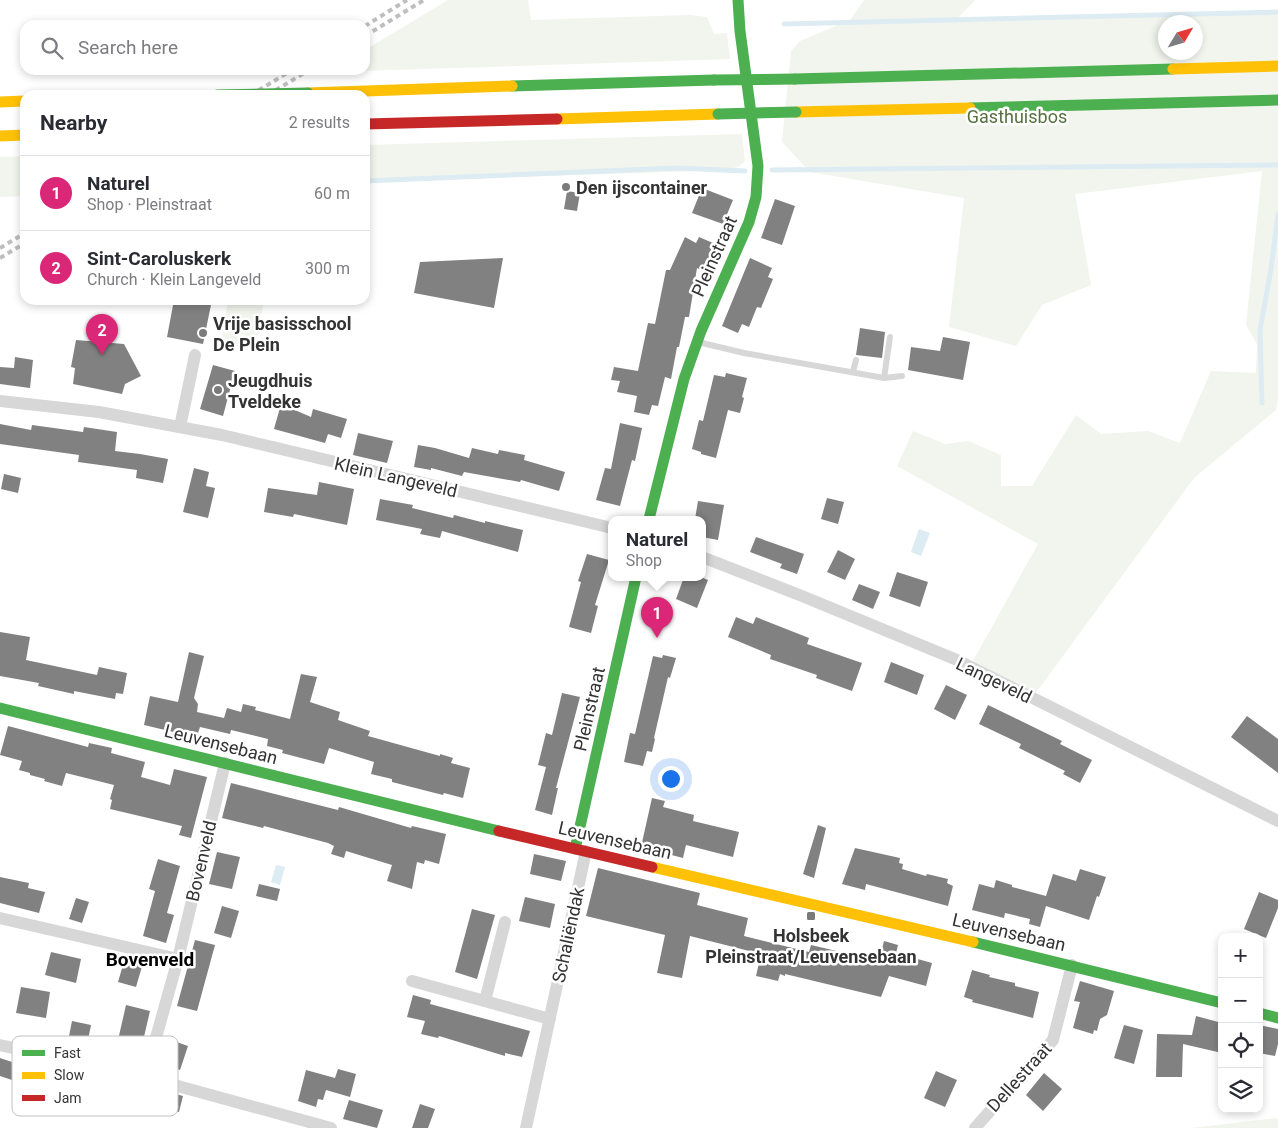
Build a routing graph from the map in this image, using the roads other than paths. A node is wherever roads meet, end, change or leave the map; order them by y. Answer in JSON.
{"nodes":[{"id":1,"x":738,"y":0,"type":"edge"},
{"id":2,"x":1278,"y":66,"type":"edge"},
{"id":3,"x":370,"y":91,"type":"edge"},
{"id":4,"x":1278,"y":100,"type":"edge"},
{"id":5,"x":20,"y":101,"type":"edge"},
{"id":6,"x":0,"y":102,"type":"edge"},
{"id":7,"x":370,"y":124,"type":"edge"},
{"id":8,"x":20,"y":135,"type":"edge"},
{"id":9,"x":0,"y":136,"type":"edge"},
{"id":10,"x":890,"y":337,"type":"dead end"},
{"id":11,"x":697,"y":342,"type":"junction"},
{"id":12,"x":195,"y":355,"type":"dead end"},
{"id":13,"x":856,"y":360,"type":"dead end"},
{"id":14,"x":853,"y":372,"type":"junction"},
{"id":15,"x":902,"y":376,"type":"dead end"},
{"id":16,"x":884,"y":378,"type":"junction"},
{"id":17,"x":0,"y":401,"type":"edge"},
{"id":18,"x":180,"y":427,"type":"junction"},
{"id":19,"x":650,"y":516,"type":"edge"},
{"id":20,"x":608,"y":527,"type":"edge"},
{"id":21,"x":706,"y":559,"type":"edge"},
{"id":22,"x":635,"y":581,"type":"edge"},
{"id":23,"x":0,"y":708,"type":"edge"},
{"id":24,"x":225,"y":763,"type":"junction"},
{"id":25,"x":1278,"y":821,"type":"edge"},
{"id":26,"x":581,"y":850,"type":"junction"},
{"id":27,"x":0,"y":918,"type":"edge"},
{"id":28,"x":505,"y":922,"type":"dead end"},
{"id":29,"x":178,"y":959,"type":"junction"},
{"id":30,"x":1072,"y":965,"type":"junction"},
{"id":31,"x":412,"y":981,"type":"dead end"},
{"id":32,"x":484,"y":1001,"type":"junction"},
{"id":33,"x":1218,"y":1002,"type":"edge"},
{"id":34,"x":1263,"y":1014,"type":"edge"},
{"id":35,"x":1278,"y":1018,"type":"edge"},
{"id":36,"x":550,"y":1019,"type":"junction"},
{"id":37,"x":156,"y":1036,"type":"edge"},
{"id":38,"x":178,"y":1086,"type":"edge"},
{"id":39,"x":331,"y":1128,"type":"edge"},
{"id":40,"x":526,"y":1128,"type":"edge"},
{"id":41,"x":975,"y":1128,"type":"edge"}],
"edges":[{"from":1,"to":11,"type":"main road","name":"Pleinstraat"},
{"from":2,"to":3,"type":"main road","bridge":true},
{"from":4,"to":7,"type":"main road","bridge":true},
{"from":5,"to":6,"type":"main road"},
{"from":8,"to":9,"type":"main road"},
{"from":10,"to":16,"type":"lane"},
{"from":11,"to":14,"type":"lane"},
{"from":11,"to":19,"type":"main road","name":"Pleinstraat"},
{"from":12,"to":18,"type":"street"},
{"from":13,"to":14,"type":"lane"},
{"from":14,"to":16,"type":"lane"},
{"from":15,"to":16,"type":"lane"},
{"from":17,"to":18,"type":"street","name":"Klein Langeveld"},
{"from":18,"to":20,"type":"street","name":"Klein Langeveld"},
{"from":21,"to":25,"type":"street","name":"Langeveld"},
{"from":22,"to":26,"type":"main road","name":"Pleinstraat"},
{"from":23,"to":24,"type":"main road","name":"Leuvensebaan"},
{"from":24,"to":26,"type":"main road","name":"Leuvensebaan"},
{"from":24,"to":29,"type":"street","name":"Bovenveld"},
{"from":26,"to":30,"type":"main road","name":"Leuvensebaan"},
{"from":26,"to":36,"type":"street","name":"Schaliëndak"},
{"from":27,"to":29,"type":"street"},
{"from":28,"to":32,"type":"street"},
{"from":29,"to":37,"type":"street","name":"Bovenveld"},
{"from":30,"to":33,"type":"main road","name":"Leuvensebaan"},
{"from":30,"to":41,"type":"street","name":"Dellestraat"},
{"from":31,"to":32,"type":"street"},
{"from":32,"to":36,"type":"street"},
{"from":34,"to":35,"type":"main road"},
{"from":36,"to":40,"type":"street","name":"Schaliëndak"},
{"from":38,"to":39,"type":"street"}]}
